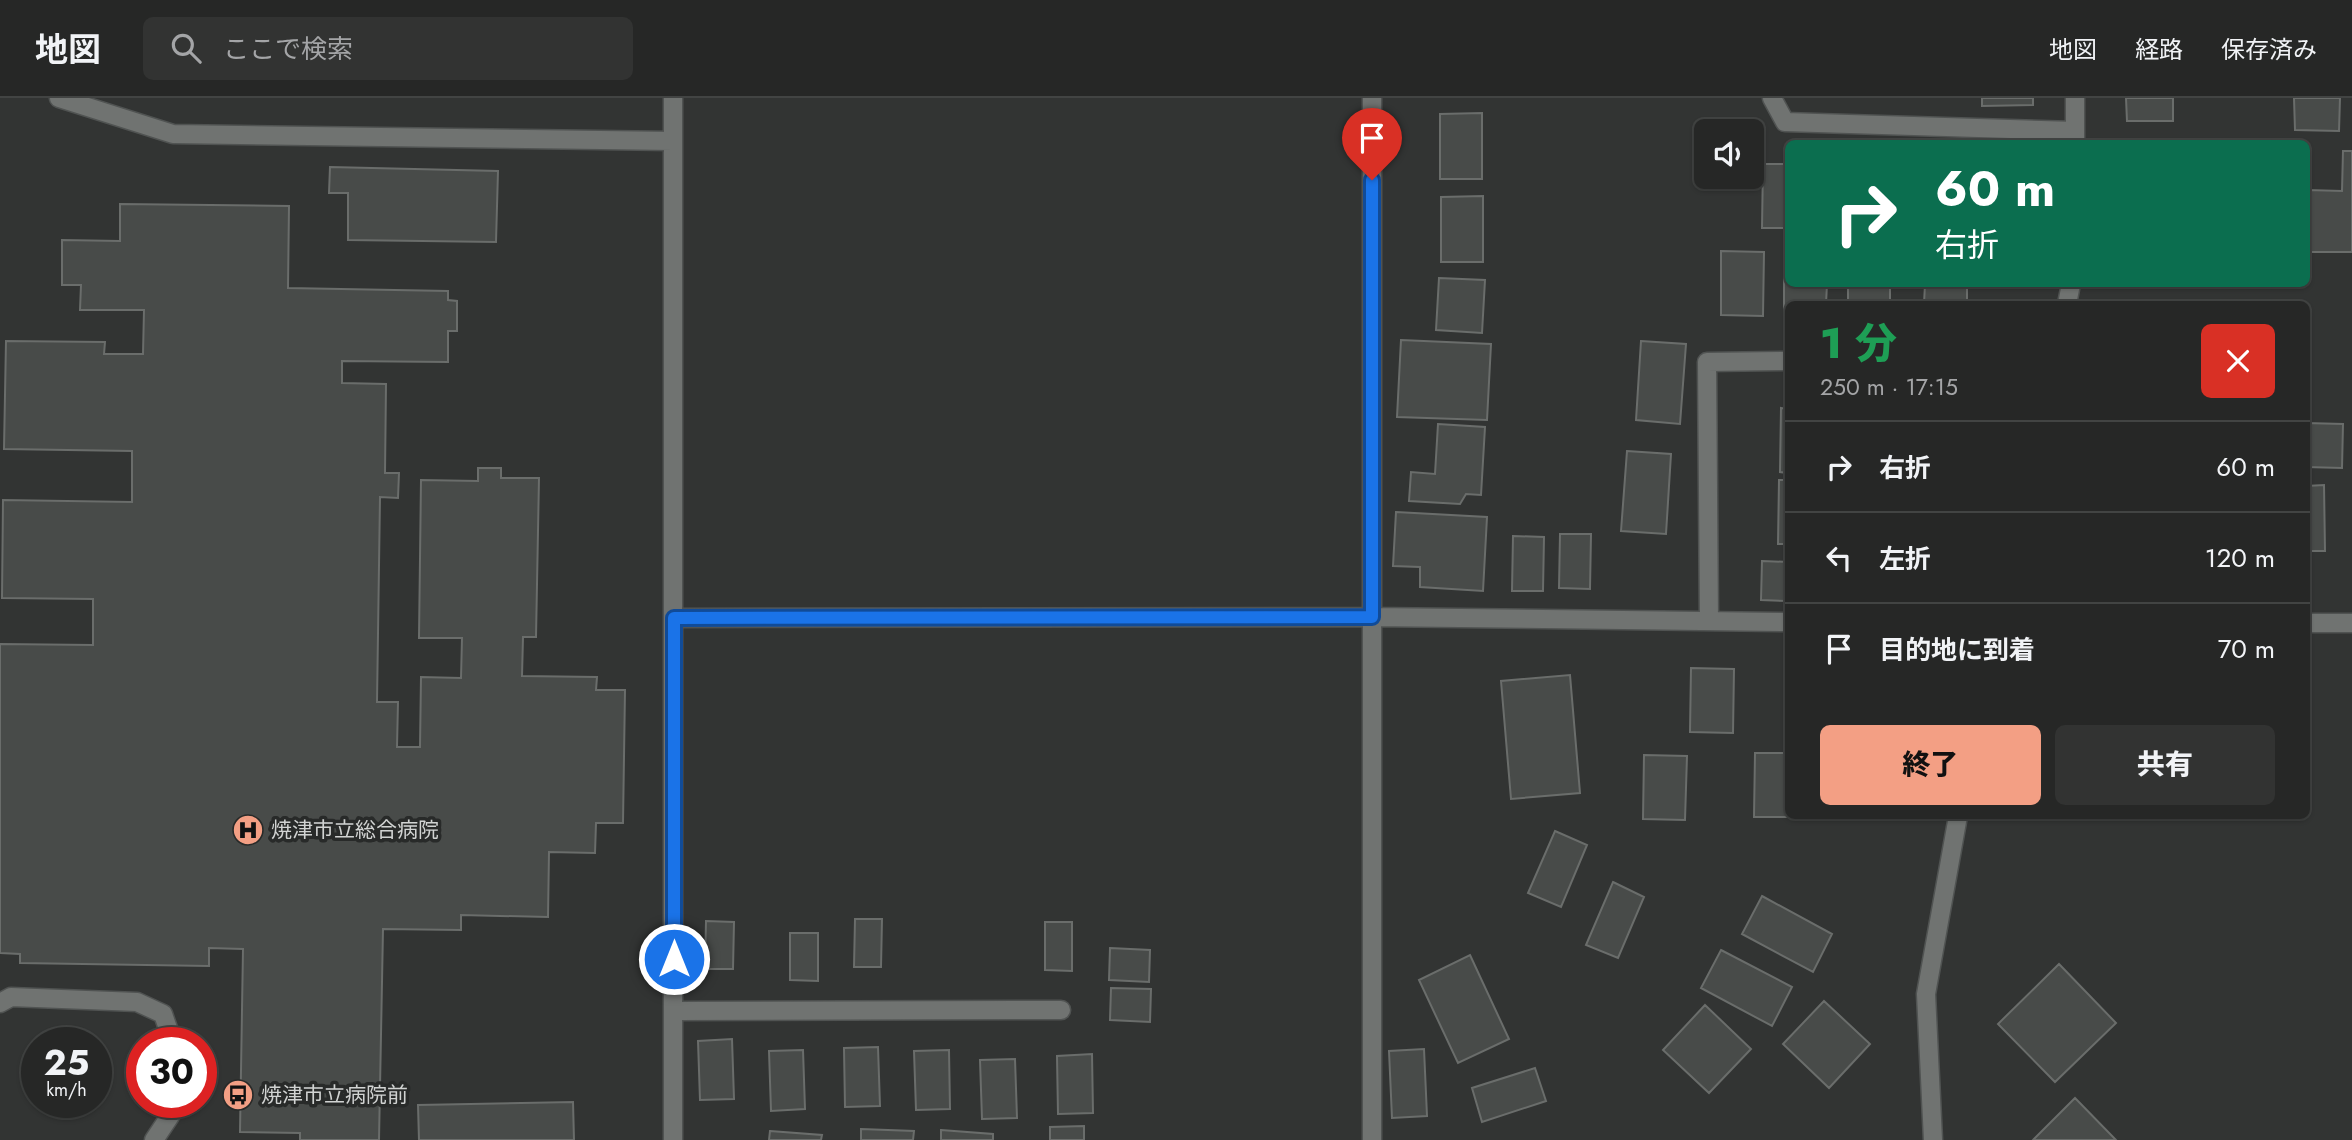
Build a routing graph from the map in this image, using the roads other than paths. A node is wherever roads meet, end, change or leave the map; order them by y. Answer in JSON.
{"nodes":[{"id":1,"x":60,"y":98,"type":"edge"},
{"id":2,"x":673,"y":98,"type":"edge"},
{"id":3,"x":1372,"y":98,"type":"edge"},
{"id":4,"x":1772,"y":98,"type":"edge"},
{"id":5,"x":2075,"y":98,"type":"edge"},
{"id":6,"x":2075,"y":137,"type":"edge"},
{"id":7,"x":673,"y":141,"type":"junction"},
{"id":8,"x":1785,"y":361,"type":"edge"},
{"id":9,"x":1372,"y":617,"type":"junction"},
{"id":10,"x":674,"y":618,"type":"junction"},
{"id":11,"x":1709,"y":621,"type":"junction"},
{"id":12,"x":1785,"y":622,"type":"edge"},
{"id":13,"x":2310,"y":623,"type":"edge"},
{"id":14,"x":2352,"y":623,"type":"edge"},
{"id":15,"x":1957,"y":819,"type":"edge"},
{"id":16,"x":0,"y":1003,"type":"edge"},
{"id":17,"x":1061,"y":1010,"type":"dead end"},
{"id":18,"x":674,"y":1011,"type":"junction"},
{"id":19,"x":167,"y":1027,"type":"edge"},
{"id":20,"x":169,"y":1118,"type":"edge"},
{"id":21,"x":154,"y":1140,"type":"edge"},
{"id":22,"x":673,"y":1140,"type":"edge"},
{"id":23,"x":1372,"y":1140,"type":"edge"},
{"id":24,"x":1933,"y":1140,"type":"edge"}],
"edges":[{"from":1,"to":7,"type":"street"},
{"from":2,"to":7,"type":"street"},
{"from":3,"to":9,"type":"street"},
{"from":4,"to":6,"type":"street"},
{"from":5,"to":6,"type":"street"},
{"from":7,"to":10,"type":"street"},
{"from":8,"to":11,"type":"street"},
{"from":9,"to":10,"type":"street"},
{"from":9,"to":11,"type":"street"},
{"from":9,"to":23,"type":"street"},
{"from":10,"to":18,"type":"street"},
{"from":11,"to":12,"type":"street"},
{"from":13,"to":14,"type":"street"},
{"from":15,"to":24,"type":"street"},
{"from":16,"to":19,"type":"street"},
{"from":17,"to":18,"type":"street"},
{"from":18,"to":22,"type":"street"},
{"from":20,"to":21,"type":"street"}]}
